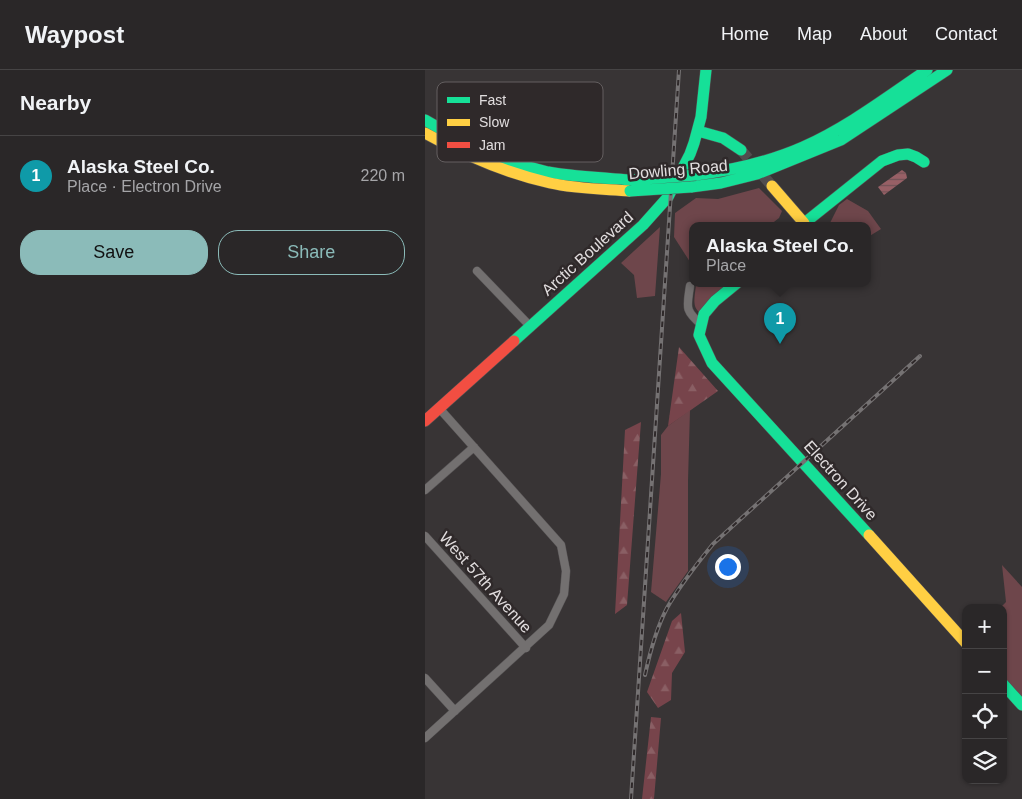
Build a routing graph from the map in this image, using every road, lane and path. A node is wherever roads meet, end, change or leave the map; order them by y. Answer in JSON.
{"nodes":[{"id":1,"x":706,"y":70,"type":"edge"},
{"id":2,"x":927,"y":70,"type":"edge"},
{"id":3,"x":947,"y":70,"type":"edge"},
{"id":4,"x":425,"y":120,"type":"edge"},
{"id":5,"x":437,"y":127,"type":"edge"},
{"id":6,"x":698,"y":131,"type":"junction"},
{"id":7,"x":425,"y":133,"type":"edge"},
{"id":8,"x":437,"y":139,"type":"edge"},
{"id":9,"x":741,"y":150,"type":"tunnel mouth"},
{"id":10,"x":485,"y":162,"type":"edge"},
{"id":11,"x":516,"y":162,"type":"edge"},
{"id":12,"x":924,"y":162,"type":"dead end"},
{"id":13,"x":631,"y":185,"type":"junction"},
{"id":14,"x":772,"y":186,"type":"tunnel mouth"},
{"id":15,"x":801,"y":222,"type":"edge"},
{"id":16,"x":806,"y":222,"type":"edge"},
{"id":17,"x":477,"y":271,"type":"dead end"},
{"id":18,"x":690,"y":287,"type":"edge"},
{"id":19,"x":732,"y":287,"type":"edge"},
{"id":20,"x":530,"y":326,"type":"junction"},
{"id":21,"x":700,"y":330,"type":"junction"},
{"id":22,"x":439,"y":408,"type":"junction"},
{"id":23,"x":425,"y":420,"type":"edge"},
{"id":24,"x":474,"y":447,"type":"junction"},
{"id":25,"x":425,"y":490,"type":"edge"},
{"id":26,"x":425,"y":536,"type":"edge"},
{"id":27,"x":962,"y":639,"type":"edge"},
{"id":28,"x":526,"y":648,"type":"junction"},
{"id":29,"x":425,"y":678,"type":"edge"},
{"id":30,"x":1007,"y":688,"type":"edge"},
{"id":31,"x":1022,"y":705,"type":"edge"},
{"id":32,"x":455,"y":711,"type":"junction"},
{"id":33,"x":425,"y":738,"type":"edge"}],
"edges":[{"from":1,"to":6,"type":"main road","name":"Arctic Boulevard"},
{"from":2,"to":13,"type":"main road","name":"Dowling Road","bridge":true},
{"from":3,"to":13,"type":"main road","name":"Dowling Road","bridge":true},
{"from":4,"to":5,"type":"main road","name":"Dowling Road"},
{"from":6,"to":9,"type":"main road"},
{"from":6,"to":20,"type":"main road","name":"Arctic Boulevard"},
{"from":7,"to":8,"type":"main road","name":"Dowling Road"},
{"from":10,"to":13,"type":"main road","name":"Dowling Road"},
{"from":11,"to":13,"type":"main road","name":"Dowling Road"},
{"from":12,"to":16,"type":"main road"},
{"from":14,"to":15,"type":"main road"},
{"from":17,"to":20,"type":"street"},
{"from":18,"to":21,"type":"street"},
{"from":19,"to":21,"type":"main road"},
{"from":20,"to":22,"type":"main road","name":"Arctic Boulevard"},
{"from":21,"to":27,"type":"main road","name":"Electron Drive"},
{"from":22,"to":23,"type":"main road","name":"Arctic Boulevard"},
{"from":22,"to":24,"type":"street"},
{"from":24,"to":25,"type":"street"},
{"from":24,"to":28,"type":"street"},
{"from":26,"to":28,"type":"street","name":"West 57th Avenue"},
{"from":28,"to":32,"type":"street"},
{"from":29,"to":32,"type":"street"},
{"from":30,"to":31,"type":"main road"},
{"from":32,"to":33,"type":"street"}]}
